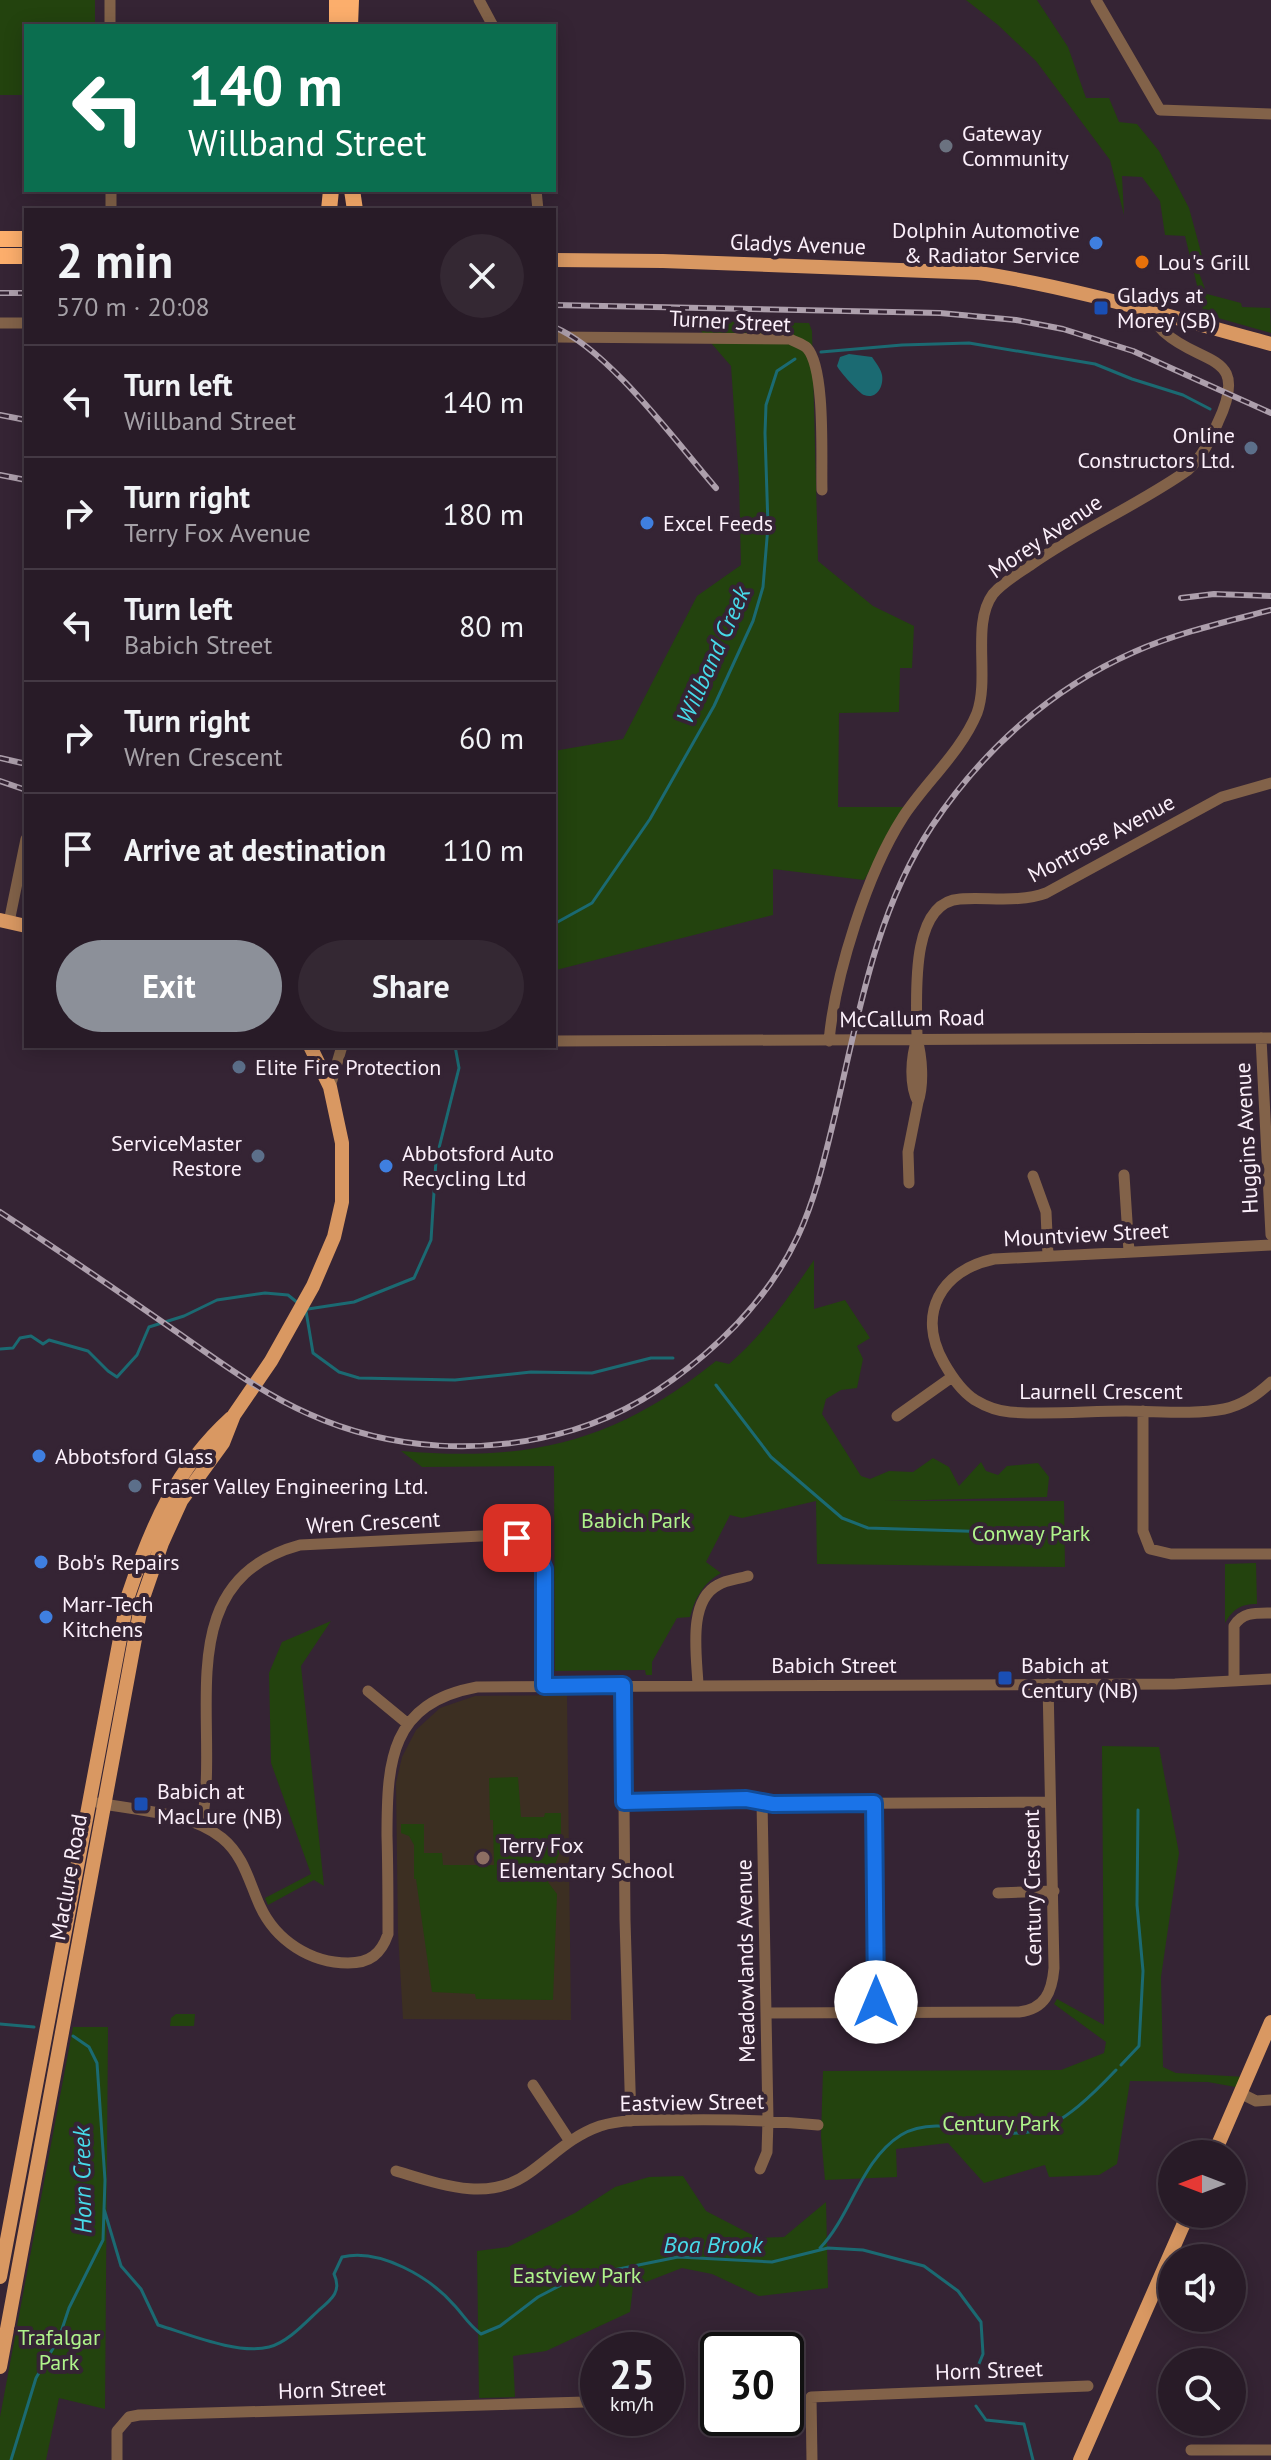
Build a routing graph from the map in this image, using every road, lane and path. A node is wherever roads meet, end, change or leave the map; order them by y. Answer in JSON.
{"nodes":[{"id":1,"x":110,"y":0,"type":"edge"},
{"id":2,"x":337,"y":0,"type":"edge"},
{"id":3,"x":351,"y":0,"type":"edge"},
{"id":4,"x":479,"y":0,"type":"edge"},
{"id":5,"x":1096,"y":0,"type":"edge"},
{"id":6,"x":110,"y":24,"type":"edge"},
{"id":7,"x":337,"y":24,"type":"edge"},
{"id":8,"x":350,"y":24,"type":"edge"},
{"id":9,"x":492,"y":24,"type":"edge"},
{"id":10,"x":1271,"y":114,"type":"edge"},
{"id":11,"x":0,"y":239,"type":"edge"},
{"id":12,"x":24,"y":239,"type":"edge"},
{"id":13,"x":0,"y":256,"type":"edge"},
{"id":14,"x":24,"y":256,"type":"edge"},
{"id":15,"x":556,"y":260,"type":"edge"},
{"id":16,"x":1142,"y":309,"type":"junction"},
{"id":17,"x":0,"y":323,"type":"edge"},
{"id":18,"x":24,"y":323,"type":"edge"},
{"id":19,"x":556,"y":337,"type":"edge"},
{"id":20,"x":1271,"y":344,"type":"edge"},
{"id":21,"x":822,"y":490,"type":"dead end"},
{"id":22,"x":1271,"y":783,"type":"edge"},
{"id":23,"x":24,"y":847,"type":"edge"},
{"id":24,"x":5,"y":921,"type":"edge"},
{"id":25,"x":1266,"y":1038,"type":"edge"},
{"id":26,"x":917,"y":1039,"type":"junction"},
{"id":27,"x":556,"y":1041,"type":"edge"},
{"id":28,"x":829,"y":1041,"type":"junction"},
{"id":29,"x":315,"y":1048,"type":"edge"},
{"id":30,"x":341,"y":1048,"type":"edge"},
{"id":31,"x":330,"y":1087,"type":"junction"},
{"id":32,"x":1124,"y":1175,"type":"dead end"},
{"id":33,"x":1033,"y":1176,"type":"dead end"},
{"id":34,"x":909,"y":1183,"type":"dead end"},
{"id":35,"x":1270,"y":1188,"type":"edge"},
{"id":36,"x":1271,"y":1235,"type":"edge"},
{"id":37,"x":1271,"y":1245,"type":"edge"},
{"id":38,"x":1129,"y":1252,"type":"junction"},
{"id":39,"x":1048,"y":1256,"type":"junction"},
{"id":40,"x":932,"y":1316,"type":"joint"},
{"id":41,"x":952,"y":1377,"type":"junction"},
{"id":42,"x":1271,"y":1382,"type":"edge"},
{"id":43,"x":1143,"y":1411,"type":"junction"},
{"id":44,"x":897,"y":1416,"type":"dead end"},
{"id":45,"x":1271,"y":1554,"type":"edge"},
{"id":46,"x":748,"y":1576,"type":"dead end"},
{"id":47,"x":1271,"y":1613,"type":"edge"},
{"id":48,"x":1271,"y":1679,"type":"edge"},
{"id":49,"x":1234,"y":1681,"type":"junction"},
{"id":50,"x":1048,"y":1684,"type":"junction"},
{"id":51,"x":623,"y":1685,"type":"junction"},
{"id":52,"x":698,"y":1685,"type":"junction"},
{"id":53,"x":544,"y":1686,"type":"junction"},
{"id":54,"x":368,"y":1691,"type":"dead end"},
{"id":55,"x":408,"y":1724,"type":"junction"},
{"id":56,"x":624,"y":1802,"type":"junction"},
{"id":57,"x":762,"y":1802,"type":"junction"},
{"id":58,"x":1050,"y":1802,"type":"junction"},
{"id":59,"x":96,"y":1803,"type":"junction"},
{"id":60,"x":874,"y":1803,"type":"junction"},
{"id":61,"x":201,"y":1825,"type":"junction"},
{"id":62,"x":1054,"y":1891,"type":"junction"},
{"id":63,"x":998,"y":1893,"type":"dead end"},
{"id":64,"x":766,"y":2013,"type":"junction"},
{"id":65,"x":876,"y":2013,"type":"junction"},
{"id":66,"x":1271,"y":2022,"type":"edge"},
{"id":67,"x":533,"y":2085,"type":"dead end"},
{"id":68,"x":1240,"y":2093,"type":"junction"},
{"id":69,"x":1271,"y":2100,"type":"edge"},
{"id":70,"x":768,"y":2120,"type":"junction"},
{"id":71,"x":631,"y":2121,"type":"junction"},
{"id":72,"x":818,"y":2125,"type":"dead end"},
{"id":73,"x":569,"y":2140,"type":"junction"},
{"id":74,"x":1220,"y":2140,"type":"edge"},
{"id":75,"x":760,"y":2169,"type":"dead end"},
{"id":76,"x":396,"y":2171,"type":"dead end"},
{"id":77,"x":1182,"y":2228,"type":"edge"},
{"id":78,"x":0,"y":2277,"type":"edge"},
{"id":79,"x":0,"y":2367,"type":"edge"},
{"id":80,"x":1088,"y":2386,"type":"dead end"},
{"id":81,"x":580,"y":2402,"type":"edge"},
{"id":82,"x":1191,"y":2450,"type":"dead end"},
{"id":83,"x":1271,"y":2450,"type":"edge"},
{"id":84,"x":117,"y":2460,"type":"edge"},
{"id":85,"x":812,"y":2460,"type":"edge"},
{"id":86,"x":1080,"y":2460,"type":"edge"},
{"id":87,"x":1271,"y":2460,"type":"edge"}],
"edges":[{"from":1,"to":6,"type":"street"},
{"from":2,"to":7,"type":"highway"},
{"from":3,"to":8,"type":"highway"},
{"from":4,"to":9,"type":"street"},
{"from":5,"to":10,"type":"street"},
{"from":11,"to":12,"type":"highway"},
{"from":13,"to":14,"type":"highway"},
{"from":15,"to":16,"type":"main road","name":"Gladys Avenue"},
{"from":16,"to":20,"type":"main road","name":"Gladys Avenue"},
{"from":16,"to":28,"type":"street","name":"Morey Avenue"},
{"from":17,"to":18,"type":"street"},
{"from":19,"to":21,"type":"street","name":"Turner Street"},
{"from":22,"to":26,"type":"street","name":"Montrose Avenue"},
{"from":23,"to":24,"type":"street"},
{"from":25,"to":26,"type":"street","name":"McCallum Road"},
{"from":25,"to":35,"type":"street","name":"Huggins Avenue"},
{"from":26,"to":28,"type":"street","name":"McCallum Road"},
{"from":26,"to":34,"type":"street"},
{"from":27,"to":28,"type":"street","name":"McCallum Road"},
{"from":29,"to":31,"type":"main road","name":"Maclure Road"},
{"from":30,"to":31,"type":"street"},
{"from":31,"to":59,"type":"main road","name":"Maclure Road"},
{"from":32,"to":38,"type":"street"},
{"from":33,"to":39,"type":"street"},
{"from":35,"to":36,"type":"street","name":"Huggins Avenue"},
{"from":37,"to":38,"type":"street","name":"Mountview Street"},
{"from":38,"to":39,"type":"street","name":"Mountview Street"},
{"from":39,"to":40,"type":"street","name":"Mountview Street"},
{"from":40,"to":41,"type":"street","name":"Laurnell Crescent"},
{"from":41,"to":43,"type":"street","name":"Laurnell Crescent"},
{"from":41,"to":44,"type":"street"},
{"from":42,"to":43,"type":"street","name":"Laurnell Crescent"},
{"from":43,"to":45,"type":"street"},
{"from":46,"to":52,"type":"street"},
{"from":47,"to":49,"type":"street"},
{"from":48,"to":49,"type":"street","name":"Babich Street"},
{"from":49,"to":50,"type":"street","name":"Babich Street"},
{"from":50,"to":52,"type":"street","name":"Babich Street"},
{"from":50,"to":58,"type":"street","name":"Century Crescent"},
{"from":51,"to":52,"type":"street","name":"Babich Street"},
{"from":51,"to":53,"type":"street","name":"Babich Street"},
{"from":51,"to":56,"type":"street"},
{"from":53,"to":55,"type":"street","name":"Babich Street"},
{"from":53,"to":61,"type":"street","name":"Wren Crescent"},
{"from":54,"to":55,"type":"street"},
{"from":55,"to":61,"type":"street","name":"Babich Street"},
{"from":56,"to":57,"type":"street"},
{"from":56,"to":71,"type":"street"},
{"from":57,"to":60,"type":"street"},
{"from":57,"to":64,"type":"street","name":"Meadowlands Avenue"},
{"from":58,"to":60,"type":"street"},
{"from":58,"to":62,"type":"street","name":"Century Crescent"},
{"from":59,"to":61,"type":"street","name":"Babich Street"},
{"from":59,"to":78,"type":"main road","name":"Maclure Road"},
{"from":59,"to":79,"type":"main road","name":"Maclure Road"},
{"from":60,"to":65,"type":"street"},
{"from":62,"to":63,"type":"street"},
{"from":62,"to":65,"type":"street","name":"Century Crescent"},
{"from":64,"to":65,"type":"street","name":"Century Crescent"},
{"from":64,"to":70,"type":"street","name":"Meadowlands Avenue"},
{"from":66,"to":68,"type":"main road"},
{"from":67,"to":73,"type":"street"},
{"from":68,"to":69,"type":"street"},
{"from":68,"to":74,"type":"main road"},
{"from":70,"to":71,"type":"street","name":"Eastview Street"},
{"from":70,"to":72,"type":"street","name":"Eastview Street"},
{"from":70,"to":75,"type":"street","name":"Meadowlands Avenue"},
{"from":71,"to":73,"type":"street","name":"Eastview Street"},
{"from":73,"to":76,"type":"street","name":"Eastview Street"},
{"from":77,"to":86,"type":"main road"},
{"from":80,"to":85,"type":"street","name":"Horn Street"},
{"from":81,"to":84,"type":"street","name":"Horn Street"},
{"from":82,"to":83,"type":"street"},
{"from":83,"to":87,"type":"street"}]}
